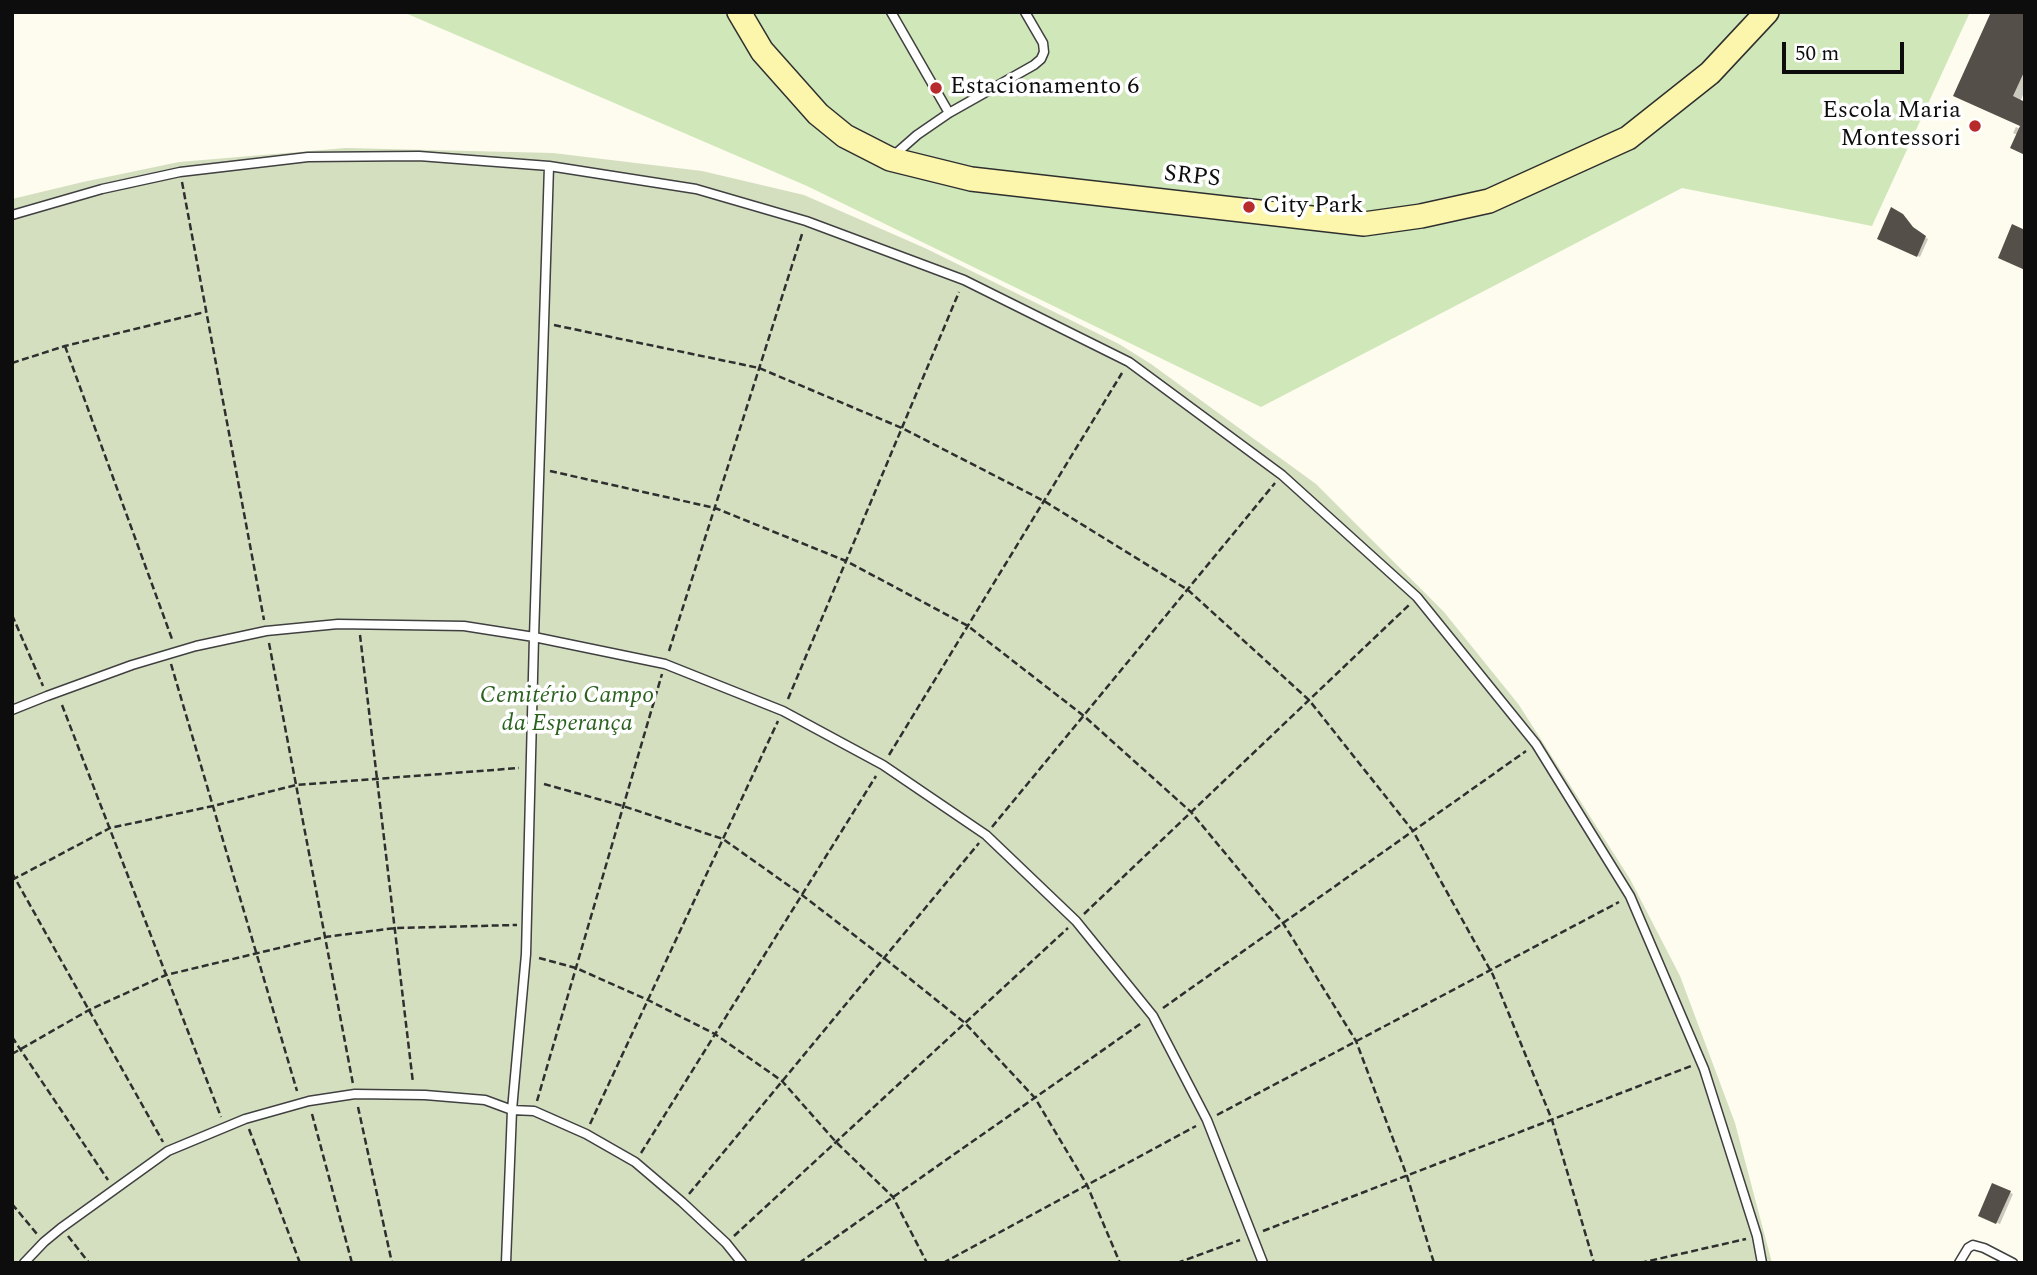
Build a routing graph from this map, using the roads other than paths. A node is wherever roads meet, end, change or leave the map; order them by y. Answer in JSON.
{"nodes":[{"id":1,"x":739,"y":12,"type":"edge"},
{"id":2,"x":891,"y":12,"type":"edge"},
{"id":3,"x":1025,"y":12,"type":"edge"},
{"id":4,"x":1767,"y":12,"type":"edge"},
{"id":5,"x":948,"y":113,"type":"junction"},
{"id":6,"x":890,"y":159,"type":"junction"},
{"id":7,"x":550,"y":166,"type":"junction"},
{"id":8,"x":12,"y":215,"type":"edge"},
{"id":9,"x":534,"y":637,"type":"junction"},
{"id":10,"x":12,"y":710,"type":"edge"},
{"id":11,"x":512,"y":1110,"type":"junction"},
{"id":12,"x":1963,"y":1260,"type":"edge"},
{"id":13,"x":24,"y":1263,"type":"edge"},
{"id":14,"x":506,"y":1263,"type":"edge"},
{"id":15,"x":742,"y":1263,"type":"edge"},
{"id":16,"x":1263,"y":1263,"type":"edge"},
{"id":17,"x":1762,"y":1263,"type":"edge"},
{"id":18,"x":2013,"y":1263,"type":"edge"}],
"edges":[{"from":1,"to":6,"type":"main road","name":"SRPS"},
{"from":2,"to":5,"type":"lane"},
{"from":3,"to":5,"type":"lane"},
{"from":4,"to":6,"type":"main road","name":"SRPS"},
{"from":5,"to":6,"type":"lane"},
{"from":7,"to":8,"type":"lane"},
{"from":7,"to":9,"type":"lane"},
{"from":7,"to":17,"type":"lane"},
{"from":9,"to":10,"type":"lane"},
{"from":9,"to":11,"type":"lane"},
{"from":9,"to":16,"type":"lane"},
{"from":11,"to":13,"type":"lane"},
{"from":11,"to":14,"type":"lane"},
{"from":11,"to":15,"type":"lane"},
{"from":12,"to":18,"type":"lane"}]}
